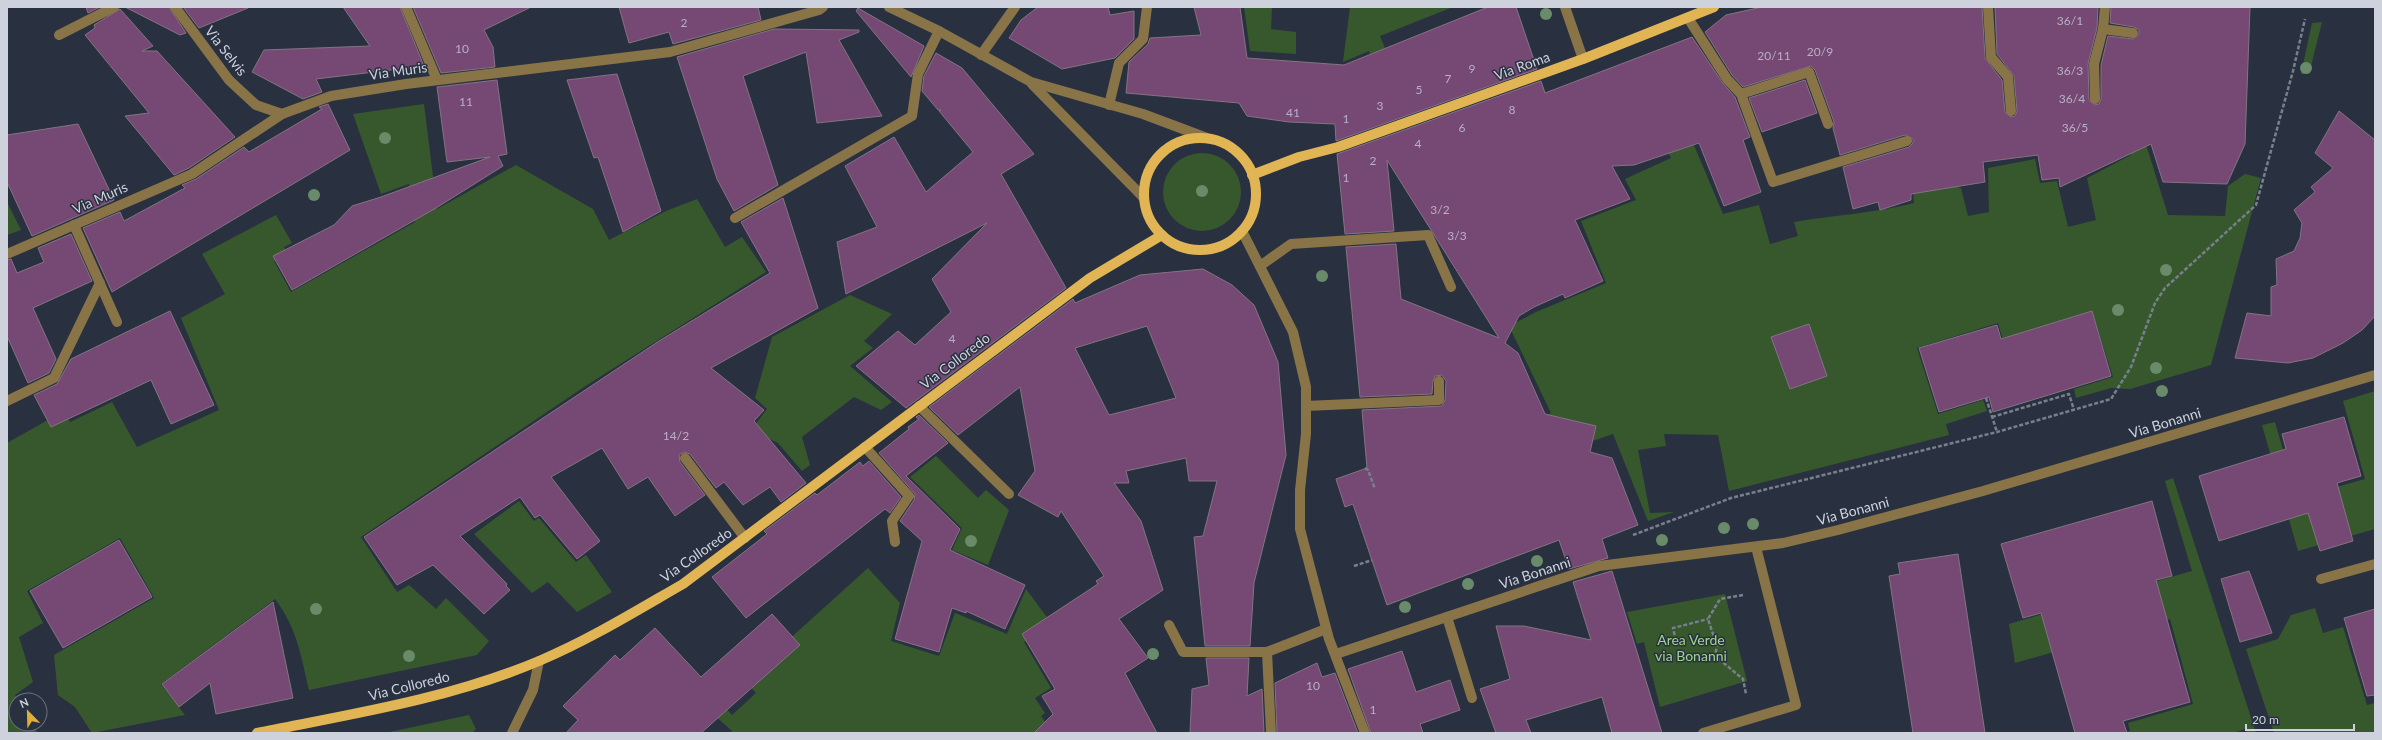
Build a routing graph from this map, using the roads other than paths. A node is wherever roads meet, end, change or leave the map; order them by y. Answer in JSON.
{"nodes":[{"id":1,"x":114,"y":7,"type":"edge"},
{"id":2,"x":175,"y":7,"type":"edge"},
{"id":3,"x":406,"y":7,"type":"edge"},
{"id":4,"x":823,"y":7,"type":"edge"},
{"id":5,"x":889,"y":7,"type":"edge"},
{"id":6,"x":1015,"y":7,"type":"edge"},
{"id":7,"x":1147,"y":7,"type":"edge"},
{"id":8,"x":1565,"y":7,"type":"edge"},
{"id":9,"x":1714,"y":7,"type":"edge"},
{"id":10,"x":1988,"y":7,"type":"edge"},
{"id":11,"x":2105,"y":7,"type":"edge"},
{"id":12,"x":1688,"y":18,"type":"junction"},
{"id":13,"x":2103,"y":29,"type":"junction"},
{"id":14,"x":938,"y":31,"type":"junction"},
{"id":15,"x":2133,"y":33,"type":"dead end"},
{"id":16,"x":59,"y":34,"type":"dead end"},
{"id":17,"x":981,"y":55,"type":"junction"},
{"id":18,"x":1584,"y":59,"type":"junction"},
{"id":19,"x":438,"y":80,"type":"junction"},
{"id":20,"x":1031,"y":82,"type":"junction"},
{"id":21,"x":1742,"y":94,"type":"junction"},
{"id":22,"x":2095,"y":99,"type":"dead end"},
{"id":23,"x":1109,"y":105,"type":"junction"},
{"id":24,"x":2011,"y":111,"type":"dead end"},
{"id":25,"x":282,"y":114,"type":"junction"},
{"id":26,"x":1828,"y":124,"type":"dead end"},
{"id":27,"x":1207,"y":138,"type":"junction"},
{"id":28,"x":1907,"y":140,"type":"dead end"},
{"id":29,"x":1252,"y":175,"type":"junction"},
{"id":30,"x":1144,"y":198,"type":"junction"},
{"id":31,"x":735,"y":218,"type":"dead end"},
{"id":32,"x":74,"y":225,"type":"junction"},
{"id":33,"x":1242,"y":231,"type":"junction"},
{"id":34,"x":1162,"y":235,"type":"junction"},
{"id":35,"x":7,"y":254,"type":"edge"},
{"id":36,"x":1260,"y":266,"type":"junction"},
{"id":37,"x":100,"y":283,"type":"junction"},
{"id":38,"x":1451,"y":287,"type":"dead end"},
{"id":39,"x":118,"y":322,"type":"dead end"},
{"id":40,"x":2375,"y":374,"type":"edge"},
{"id":41,"x":1439,"y":381,"type":"dead end"},
{"id":42,"x":7,"y":401,"type":"edge"},
{"id":43,"x":919,"y":406,"type":"junction"},
{"id":44,"x":1306,"y":406,"type":"junction"},
{"id":45,"x":865,"y":447,"type":"junction"},
{"id":46,"x":684,"y":458,"type":"dead end"},
{"id":47,"x":1009,"y":494,"type":"dead end"},
{"id":48,"x":745,"y":538,"type":"junction"},
{"id":49,"x":895,"y":542,"type":"dead end"},
{"id":50,"x":1756,"y":547,"type":"junction"},
{"id":51,"x":2375,"y":564,"type":"edge"},
{"id":52,"x":2321,"y":579,"type":"dead end"},
{"id":53,"x":1447,"y":617,"type":"junction"},
{"id":54,"x":1169,"y":624,"type":"dead end"},
{"id":55,"x":1328,"y":634,"type":"junction"},
{"id":56,"x":1267,"y":652,"type":"junction"},
{"id":57,"x":1336,"y":654,"type":"junction"},
{"id":58,"x":539,"y":661,"type":"junction"},
{"id":59,"x":1472,"y":698,"type":"dead end"},
{"id":60,"x":257,"y":733,"type":"edge"},
{"id":61,"x":512,"y":733,"type":"edge"},
{"id":62,"x":1271,"y":733,"type":"edge"},
{"id":63,"x":1365,"y":733,"type":"edge"},
{"id":64,"x":1703,"y":733,"type":"edge"}],
"edges":[{"from":1,"to":16,"type":"street"},
{"from":2,"to":25,"type":"street","name":"Via Selvis"},
{"from":3,"to":19,"type":"street"},
{"from":4,"to":19,"type":"street","name":"Via Muris"},
{"from":5,"to":14,"type":"street"},
{"from":6,"to":17,"type":"street"},
{"from":7,"to":23,"type":"street"},
{"from":8,"to":18,"type":"street"},
{"from":9,"to":12,"type":"main road","name":"Via Roma"},
{"from":10,"to":24,"type":"street"},
{"from":11,"to":13,"type":"street"},
{"from":12,"to":18,"type":"main road","name":"Via Roma"},
{"from":12,"to":21,"type":"street"},
{"from":13,"to":15,"type":"street"},
{"from":13,"to":22,"type":"street"},
{"from":14,"to":17,"type":"street"},
{"from":14,"to":31,"type":"street"},
{"from":17,"to":20,"type":"street"},
{"from":18,"to":29,"type":"main road","name":"Via Roma"},
{"from":19,"to":25,"type":"street","name":"Via Muris"},
{"from":20,"to":23,"type":"street"},
{"from":20,"to":30,"type":"street"},
{"from":21,"to":26,"type":"street"},
{"from":21,"to":28,"type":"street"},
{"from":23,"to":27,"type":"street"},
{"from":25,"to":32,"type":"street","name":"Via Muris"},
{"from":27,"to":29,"type":"main road"},
{"from":27,"to":30,"type":"main road"},
{"from":29,"to":33,"type":"main road"},
{"from":30,"to":34,"type":"main road"},
{"from":32,"to":35,"type":"street","name":"Via Muris"},
{"from":32,"to":37,"type":"street"},
{"from":33,"to":34,"type":"main road"},
{"from":33,"to":36,"type":"street"},
{"from":34,"to":43,"type":"main road","name":"Via Colloredo"},
{"from":36,"to":38,"type":"street"},
{"from":36,"to":44,"type":"street"},
{"from":37,"to":39,"type":"street"},
{"from":37,"to":42,"type":"street"},
{"from":40,"to":50,"type":"street","name":"Via Bonanni"},
{"from":41,"to":44,"type":"street"},
{"from":43,"to":45,"type":"main road","name":"Via Colloredo"},
{"from":43,"to":47,"type":"street"},
{"from":44,"to":55,"type":"street"},
{"from":45,"to":48,"type":"main road","name":"Via Colloredo"},
{"from":45,"to":49,"type":"street"},
{"from":46,"to":48,"type":"street"},
{"from":48,"to":58,"type":"main road","name":"Via Colloredo"},
{"from":50,"to":53,"type":"street","name":"Via Bonanni"},
{"from":50,"to":64,"type":"street"},
{"from":51,"to":52,"type":"street"},
{"from":53,"to":57,"type":"street","name":"Via Bonanni"},
{"from":53,"to":59,"type":"street"},
{"from":54,"to":56,"type":"street"},
{"from":55,"to":56,"type":"street"},
{"from":55,"to":57,"type":"street"},
{"from":56,"to":62,"type":"street"},
{"from":57,"to":63,"type":"street"},
{"from":58,"to":60,"type":"main road","name":"Via Colloredo"},
{"from":58,"to":61,"type":"street"}]}
